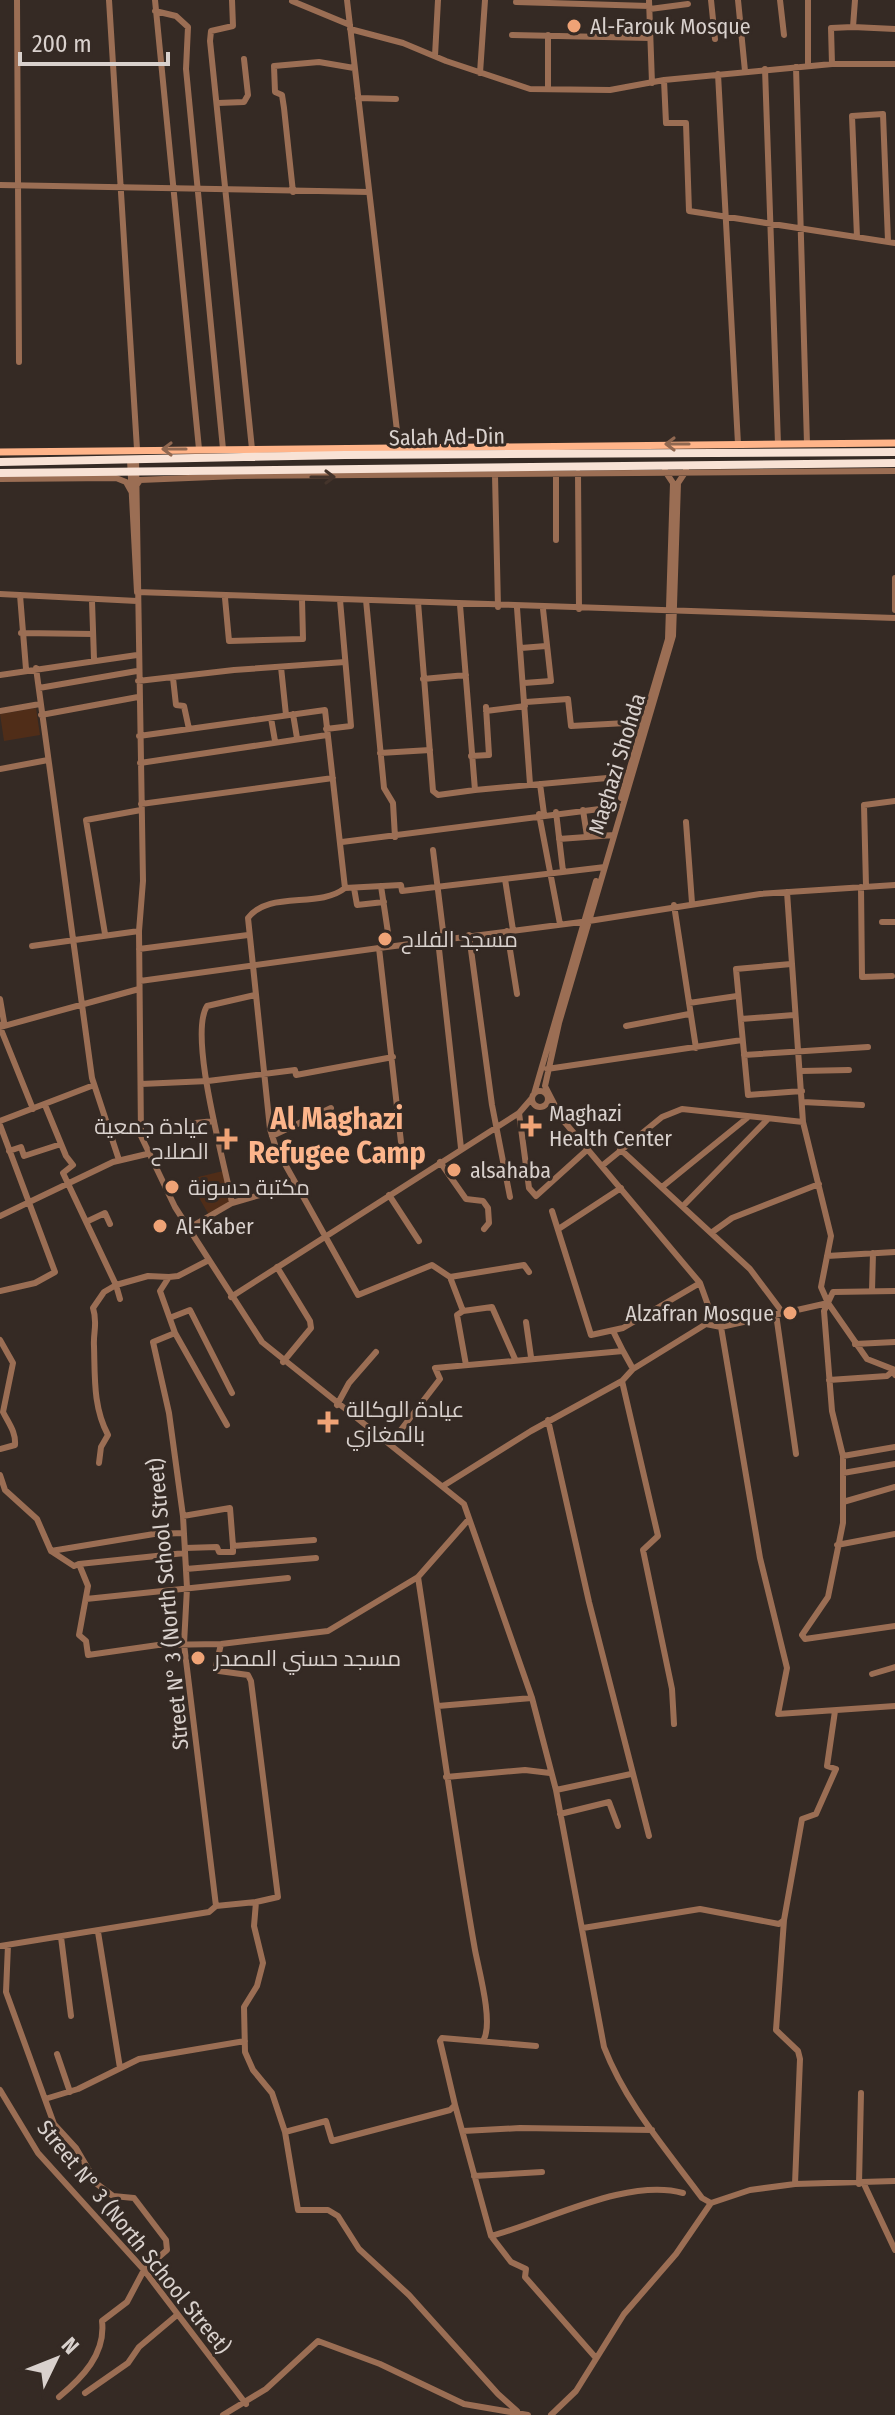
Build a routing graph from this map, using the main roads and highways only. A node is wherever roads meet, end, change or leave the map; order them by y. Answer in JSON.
{"nodes":[{"id":1,"x":895,"y":443,"type":"edge"},
{"id":2,"x":465,"y":446,"type":"junction"},
{"id":3,"x":288,"y":449,"type":"junction"},
{"id":4,"x":0,"y":452,"type":"edge"},
{"id":5,"x":895,"y":452,"type":"edge"},
{"id":6,"x":665,"y":454,"type":"junction"},
{"id":7,"x":472,"y":456,"type":"junction"},
{"id":8,"x":553,"y":456,"type":"junction"},
{"id":9,"x":297,"y":458,"type":"junction"},
{"id":10,"x":0,"y":462,"type":"edge"},
{"id":11,"x":895,"y":463,"type":"edge"},
{"id":12,"x":133,"y":465,"type":"junction"},
{"id":13,"x":664,"y":468,"type":"junction"},
{"id":14,"x":553,"y":470,"type":"junction"},
{"id":15,"x":2,"y":476,"type":"edge"}],
"edges":[{"from":1,"to":2,"type":"main road","one_way":true},
{"from":2,"to":3,"type":"main road"},
{"from":2,"to":7,"type":"highway"},
{"from":3,"to":4,"type":"main road","one_way":true},
{"from":3,"to":9,"type":"highway"},
{"from":5,"to":6,"type":"highway","name":"Salah Ad-Din"},
{"from":6,"to":8,"type":"highway","name":"Salah Ad-Din"},
{"from":6,"to":13,"type":"highway"},
{"from":7,"to":8,"type":"highway","name":"Salah Ad-Din"},
{"from":7,"to":9,"type":"highway","name":"Salah Ad-Din"},
{"from":8,"to":14,"type":"highway"},
{"from":9,"to":12,"type":"highway","name":"Salah Ad-Din"},
{"from":10,"to":12,"type":"highway","name":"Salah Ad-Din"},
{"from":11,"to":13,"type":"highway","name":"Salah Ad-Din"},
{"from":12,"to":14,"type":"highway","name":"Salah Ad-Din"},
{"from":12,"to":15,"type":"highway","name":"Salah Ad-Din"},
{"from":13,"to":14,"type":"highway","name":"Salah Ad-Din"}]}
